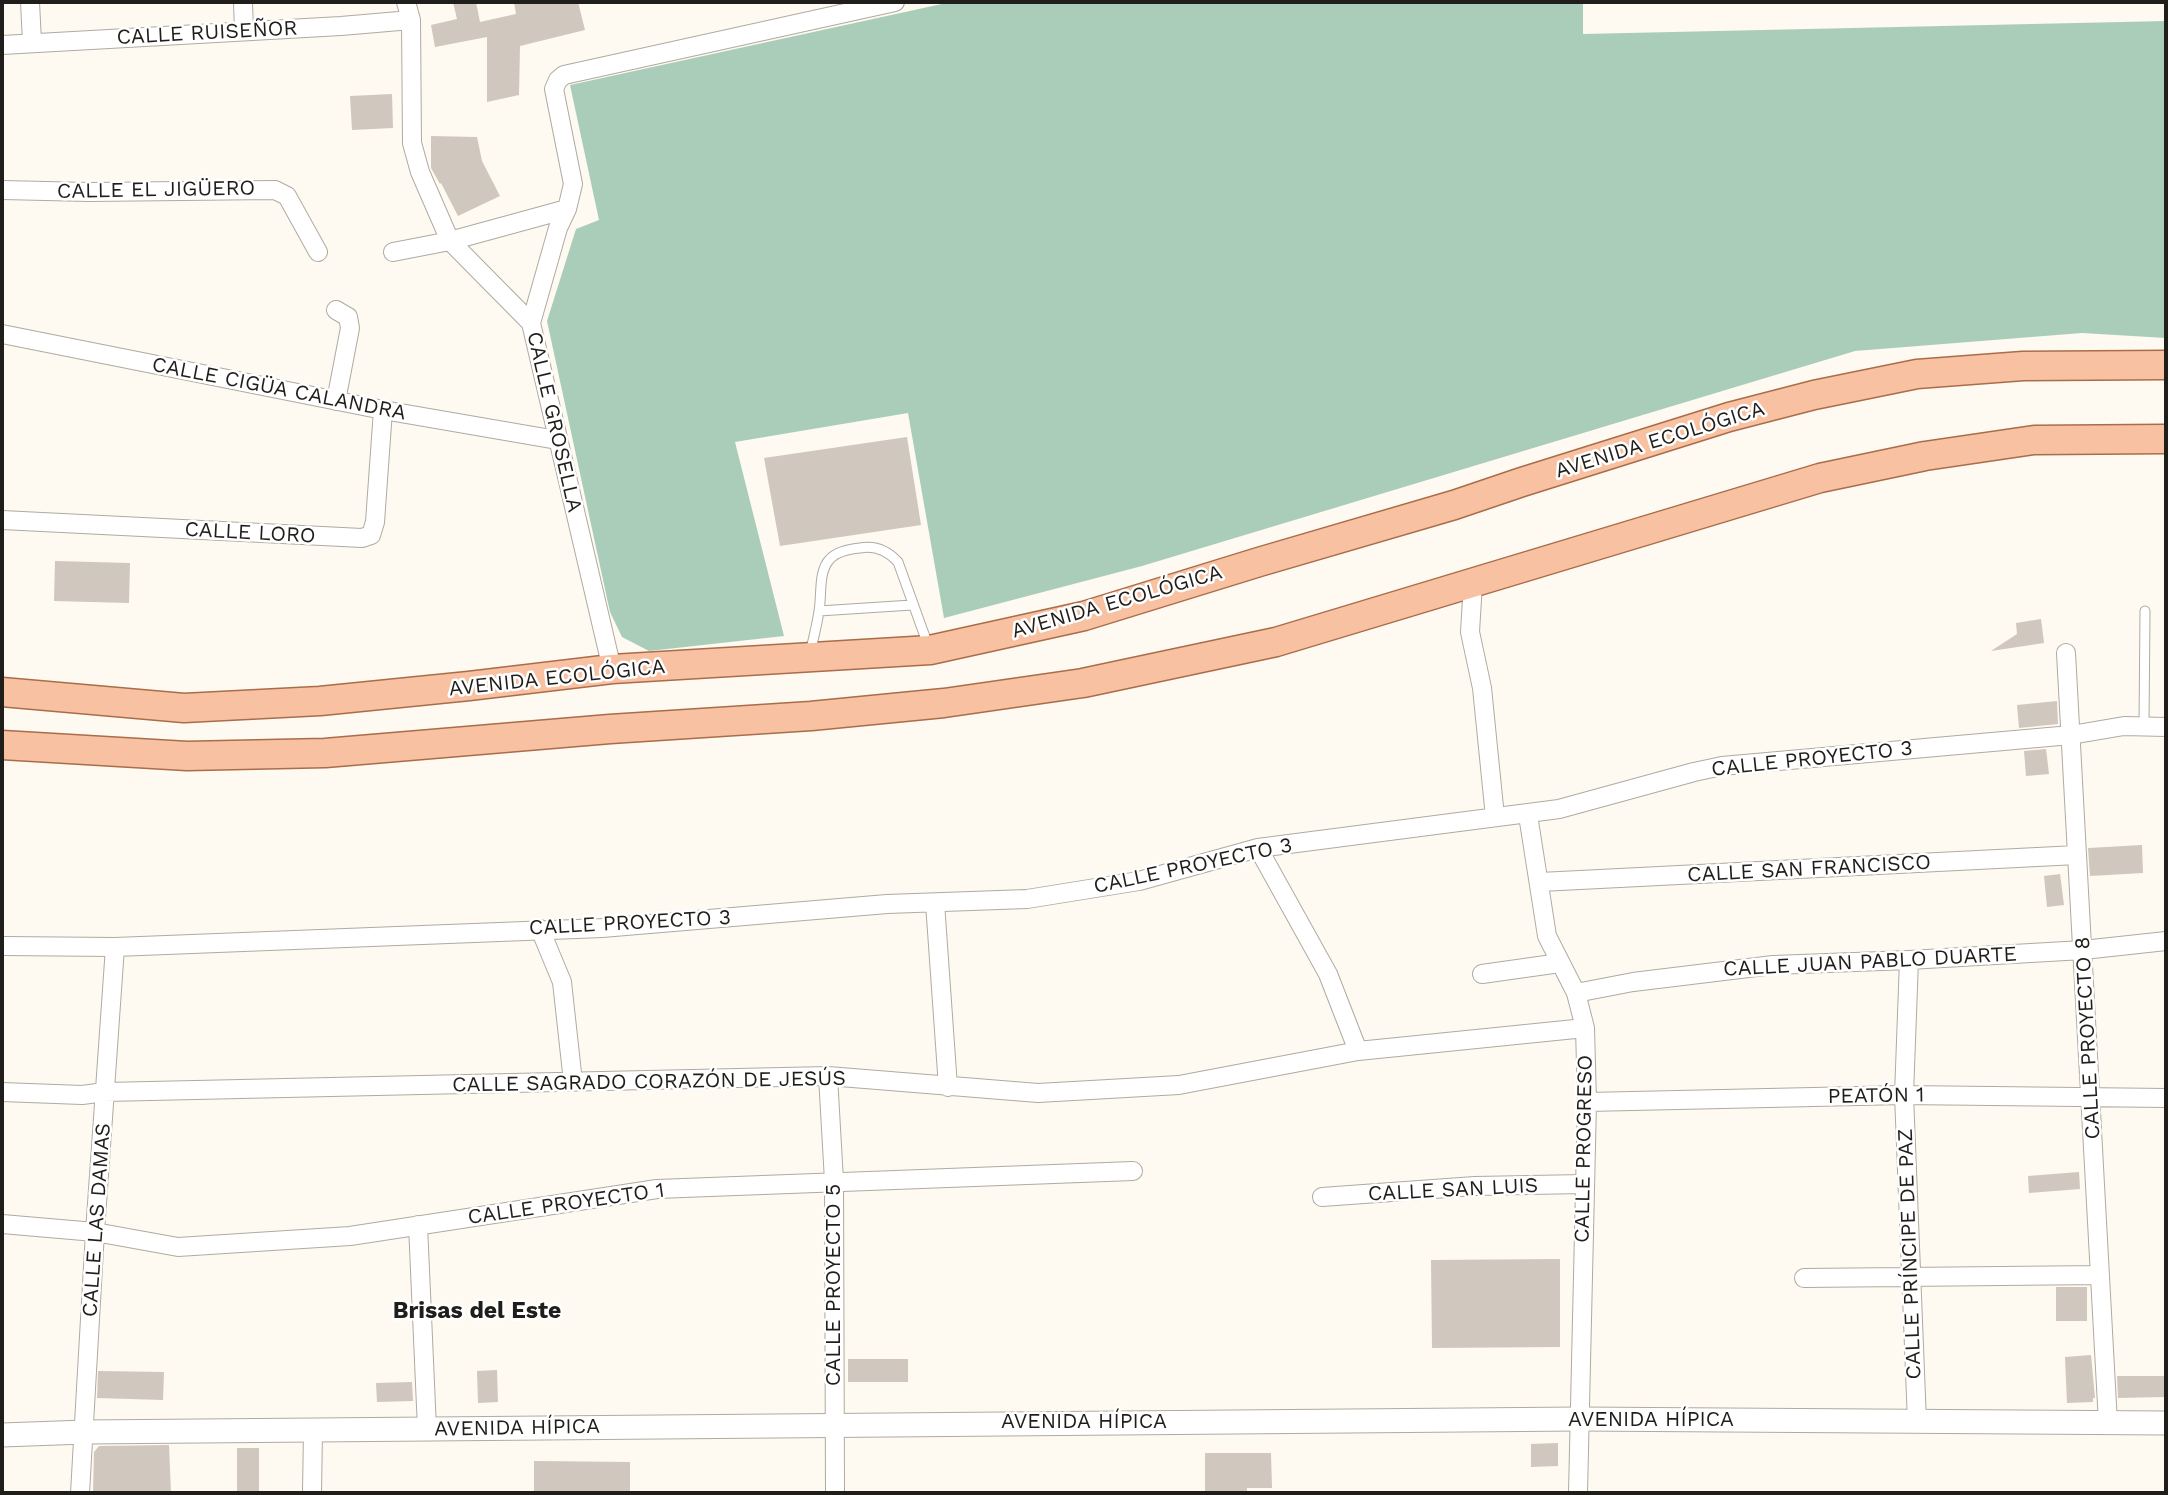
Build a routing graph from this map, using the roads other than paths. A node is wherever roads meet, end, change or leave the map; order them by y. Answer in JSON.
{"nodes":[{"id":1,"x":30,"y":2,"type":"edge"},
{"id":2,"x":243,"y":2,"type":"edge"},
{"id":3,"x":406,"y":2,"type":"edge"},
{"id":4,"x":895,"y":2,"type":"edge"},
{"id":5,"x":853,"y":6,"type":"edge"},
{"id":6,"x":411,"y":20,"type":"junction"},
{"id":7,"x":244,"y":30,"type":"junction"},
{"id":8,"x":32,"y":42,"type":"junction"},
{"id":9,"x":2,"y":45,"type":"edge"},
{"id":10,"x":2,"y":190,"type":"edge"},
{"id":11,"x":568,"y":209,"type":"junction"},
{"id":12,"x":450,"y":241,"type":"junction"},
{"id":13,"x":318,"y":252,"type":"dead end"},
{"id":14,"x":393,"y":252,"type":"dead end"},
{"id":15,"x":336,"y":310,"type":"dead end"},
{"id":16,"x":531,"y":323,"type":"junction"},
{"id":17,"x":2,"y":334,"type":"edge"},
{"id":18,"x":2166,"y":366,"type":"edge"},
{"id":19,"x":336,"y":401,"type":"junction"},
{"id":20,"x":383,"y":410,"type":"junction"},
{"id":21,"x":2166,"y":439,"type":"edge"},
{"id":22,"x":557,"y":440,"type":"junction"},
{"id":23,"x":2,"y":520,"type":"edge"},
{"id":24,"x":1473,"y":583,"type":"junction"},
{"id":25,"x":912,"y":605,"type":"junction"},
{"id":26,"x":819,"y":611,"type":"junction"},
{"id":27,"x":2146,"y":611,"type":"dead end"},
{"id":28,"x":930,"y":650,"type":"junction"},
{"id":29,"x":2066,"y":653,"type":"dead end"},
{"id":30,"x":809,"y":659,"type":"junction"},
{"id":31,"x":612,"y":669,"type":"junction"},
{"id":32,"x":2,"y":692,"type":"edge"},
{"id":33,"x":2144,"y":725,"type":"junction"},
{"id":34,"x":2166,"y":727,"type":"edge"},
{"id":35,"x":2071,"y":735,"type":"junction"},
{"id":36,"x":2,"y":745,"type":"edge"},
{"id":37,"x":1528,"y":815,"type":"junction"},
{"id":38,"x":1495,"y":817,"type":"junction"},
{"id":39,"x":1258,"y":848,"type":"junction"},
{"id":40,"x":2077,"y":855,"type":"junction"},
{"id":41,"x":1540,"y":883,"type":"junction"},
{"id":42,"x":935,"y":903,"type":"junction"},
{"id":43,"x":540,"y":929,"type":"junction"},
{"id":44,"x":2166,"y":941,"type":"edge"},
{"id":45,"x":2,"y":946,"type":"edge"},
{"id":46,"x":116,"y":947,"type":"junction"},
{"id":47,"x":2083,"y":950,"type":"junction"},
{"id":48,"x":1909,"y":960,"type":"junction"},
{"id":49,"x":1560,"y":964,"type":"junction"},
{"id":50,"x":1482,"y":974,"type":"dead end"},
{"id":51,"x":1576,"y":993,"type":"junction"},
{"id":52,"x":1585,"y":1028,"type":"junction"},
{"id":53,"x":1358,"y":1051,"type":"junction"},
{"id":54,"x":828,"y":1076,"type":"junction"},
{"id":55,"x":573,"y":1082,"type":"junction"},
{"id":56,"x":947,"y":1087,"type":"junction"},
{"id":57,"x":2,"y":1091,"type":"edge"},
{"id":58,"x":105,"y":1092,"type":"junction"},
{"id":59,"x":1904,"y":1095,"type":"junction"},
{"id":60,"x":2092,"y":1097,"type":"junction"},
{"id":61,"x":2166,"y":1098,"type":"edge"},
{"id":62,"x":1587,"y":1102,"type":"junction"},
{"id":63,"x":1133,"y":1171,"type":"dead end"},
{"id":64,"x":834,"y":1181,"type":"junction"},
{"id":65,"x":1584,"y":1184,"type":"junction"},
{"id":66,"x":1322,"y":1197,"type":"dead end"},
{"id":67,"x":2,"y":1224,"type":"edge"},
{"id":68,"x":418,"y":1225,"type":"junction"},
{"id":69,"x":95,"y":1232,"type":"junction"},
{"id":70,"x":2100,"y":1275,"type":"junction"},
{"id":71,"x":1910,"y":1277,"type":"junction"},
{"id":72,"x":1804,"y":1278,"type":"dead end"},
{"id":73,"x":1579,"y":1419,"type":"junction"},
{"id":74,"x":1917,"y":1422,"type":"junction"},
{"id":75,"x":2108,"y":1423,"type":"junction"},
{"id":76,"x":2166,"y":1423,"type":"edge"},
{"id":77,"x":835,"y":1424,"type":"junction"},
{"id":78,"x":427,"y":1429,"type":"junction"},
{"id":79,"x":313,"y":1430,"type":"junction"},
{"id":80,"x":85,"y":1432,"type":"junction"},
{"id":81,"x":2,"y":1436,"type":"edge"},
{"id":82,"x":80,"y":1493,"type":"edge"},
{"id":83,"x":312,"y":1493,"type":"edge"},
{"id":84,"x":835,"y":1493,"type":"edge"},
{"id":85,"x":1578,"y":1493,"type":"edge"}],
"edges":[{"from":1,"to":8,"type":"street"},
{"from":2,"to":7,"type":"street"},
{"from":3,"to":6,"type":"street","name":"CALLE GROSELLA"},
{"from":4,"to":5,"type":"street"},
{"from":5,"to":11,"type":"street"},
{"from":6,"to":7,"type":"street","name":"CALLE RUISEÑOR"},
{"from":6,"to":12,"type":"street","name":"CALLE GROSELLA"},
{"from":7,"to":8,"type":"street","name":"CALLE RUISEÑOR"},
{"from":8,"to":9,"type":"street","name":"CALLE RUISEÑOR"},
{"from":10,"to":13,"type":"street","name":"CALLE EL JIGÜERO"},
{"from":11,"to":12,"type":"street"},
{"from":11,"to":16,"type":"street"},
{"from":12,"to":14,"type":"street"},
{"from":12,"to":16,"type":"street","name":"CALLE GROSELLA"},
{"from":15,"to":19,"type":"street"},
{"from":16,"to":22,"type":"street","name":"CALLE GROSELLA"},
{"from":17,"to":19,"type":"street","name":"CALLE CIGÜA CALANDRA"},
{"from":18,"to":28,"type":"main road","name":"AVENIDA ECOLÓGICA"},
{"from":19,"to":20,"type":"street","name":"CALLE CIGÜA CALANDRA"},
{"from":20,"to":22,"type":"street","name":"CALLE CIGÜA CALANDRA"},
{"from":20,"to":23,"type":"street","name":"CALLE LORO"},
{"from":21,"to":24,"type":"main road"},
{"from":22,"to":31,"type":"street","name":"CALLE GROSELLA"},
{"from":24,"to":36,"type":"main road"},
{"from":24,"to":38,"type":"street"},
{"from":25,"to":26,"type":"lane"},
{"from":25,"to":26,"type":"lane"},
{"from":25,"to":28,"type":"lane"},
{"from":26,"to":30,"type":"lane"},
{"from":27,"to":33,"type":"lane"},
{"from":28,"to":30,"type":"main road","name":"AVENIDA ECOLÓGICA"},
{"from":29,"to":35,"type":"street","name":"CALLE PROYECTO 8"},
{"from":30,"to":31,"type":"main road","name":"AVENIDA ECOLÓGICA"},
{"from":31,"to":32,"type":"main road","name":"AVENIDA ECOLÓGICA"},
{"from":33,"to":34,"type":"street","name":"CALLE PROYECTO 3"},
{"from":33,"to":35,"type":"street","name":"CALLE PROYECTO 3"},
{"from":35,"to":37,"type":"street","name":"CALLE PROYECTO 3"},
{"from":35,"to":40,"type":"street","name":"CALLE PROYECTO 8"},
{"from":37,"to":38,"type":"street","name":"CALLE PROYECTO 3"},
{"from":37,"to":41,"type":"street","name":"CALLE PROGRESO"},
{"from":38,"to":39,"type":"street","name":"CALLE PROYECTO 3"},
{"from":39,"to":42,"type":"street","name":"CALLE PROYECTO 3"},
{"from":39,"to":53,"type":"street"},
{"from":40,"to":41,"type":"street","name":"CALLE SAN FRANCISCO"},
{"from":40,"to":47,"type":"street","name":"CALLE PROYECTO 8"},
{"from":41,"to":49,"type":"street","name":"CALLE PROGRESO"},
{"from":42,"to":43,"type":"street","name":"CALLE PROYECTO 3"},
{"from":42,"to":56,"type":"street"},
{"from":43,"to":46,"type":"street","name":"CALLE PROYECTO 3"},
{"from":43,"to":55,"type":"street"},
{"from":44,"to":47,"type":"street","name":"CALLE JUAN PABLO DUARTE"},
{"from":45,"to":46,"type":"street","name":"CALLE PROYECTO 3"},
{"from":46,"to":58,"type":"street","name":"CALLE LAS DAMAS"},
{"from":47,"to":48,"type":"street","name":"CALLE JUAN PABLO DUARTE"},
{"from":47,"to":60,"type":"street","name":"CALLE PROYECTO 8"},
{"from":48,"to":51,"type":"street","name":"CALLE JUAN PABLO DUARTE"},
{"from":48,"to":59,"type":"street","name":"CALLE PRÍNCIPE DE PAZ"},
{"from":49,"to":50,"type":"street"},
{"from":49,"to":51,"type":"street","name":"CALLE PROGRESO"},
{"from":51,"to":52,"type":"street","name":"CALLE PROGRESO"},
{"from":52,"to":53,"type":"street","name":"CALLE SAGRADO CORAZÓN DE JESÚS"},
{"from":52,"to":62,"type":"street","name":"CALLE PROGRESO"},
{"from":53,"to":56,"type":"street","name":"CALLE SAGRADO CORAZÓN DE JESÚS"},
{"from":54,"to":55,"type":"street","name":"CALLE SAGRADO CORAZÓN DE JESÚS"},
{"from":54,"to":56,"type":"street","name":"CALLE SAGRADO CORAZÓN DE JESÚS"},
{"from":54,"to":64,"type":"street","name":"CALLE PROYECTO 5"},
{"from":55,"to":58,"type":"street","name":"CALLE SAGRADO CORAZÓN DE JESÚS"},
{"from":57,"to":58,"type":"street","name":"CALLE SAGRADO CORAZÓN DE JESÚS"},
{"from":58,"to":69,"type":"street","name":"CALLE LAS DAMAS"},
{"from":59,"to":60,"type":"street","name":"PEATÓN 1"},
{"from":59,"to":62,"type":"street","name":"PEATÓN 1"},
{"from":59,"to":71,"type":"street","name":"CALLE PRÍNCIPE DE PAZ"},
{"from":60,"to":61,"type":"street","name":"PEATÓN 1"},
{"from":60,"to":70,"type":"street","name":"CALLE PROYECTO 8"},
{"from":62,"to":65,"type":"street","name":"CALLE PROGRESO"},
{"from":63,"to":64,"type":"street","name":"CALLE PROYECTO 1"},
{"from":64,"to":68,"type":"street","name":"CALLE PROYECTO 1"},
{"from":64,"to":77,"type":"street","name":"CALLE PROYECTO 5"},
{"from":65,"to":66,"type":"street","name":"CALLE SAN LUIS"},
{"from":65,"to":73,"type":"street","name":"CALLE PROGRESO"},
{"from":67,"to":69,"type":"street","name":"CALLE PROYECTO 1"},
{"from":68,"to":69,"type":"street","name":"CALLE PROYECTO 1"},
{"from":68,"to":78,"type":"street"},
{"from":69,"to":80,"type":"street","name":"CALLE LAS DAMAS"},
{"from":70,"to":71,"type":"street"},
{"from":70,"to":75,"type":"street","name":"CALLE PROYECTO 8"},
{"from":71,"to":72,"type":"street"},
{"from":71,"to":74,"type":"street","name":"CALLE PRÍNCIPE DE PAZ"},
{"from":73,"to":74,"type":"street","name":"AVENIDA HÍPICA"},
{"from":73,"to":77,"type":"street","name":"AVENIDA HÍPICA"},
{"from":73,"to":85,"type":"street","name":"CALLE PROGRESO"},
{"from":74,"to":75,"type":"street","name":"AVENIDA HÍPICA"},
{"from":75,"to":76,"type":"street","name":"AVENIDA HÍPICA"},
{"from":77,"to":78,"type":"street","name":"AVENIDA HÍPICA"},
{"from":77,"to":84,"type":"street","name":"CALLE PROYECTO 5"},
{"from":78,"to":79,"type":"street","name":"AVENIDA HÍPICA"},
{"from":79,"to":80,"type":"street","name":"AVENIDA HÍPICA"},
{"from":79,"to":83,"type":"street"},
{"from":80,"to":81,"type":"street","name":"AVENIDA HÍPICA"},
{"from":80,"to":82,"type":"street","name":"CALLE LAS DAMAS"}]}
